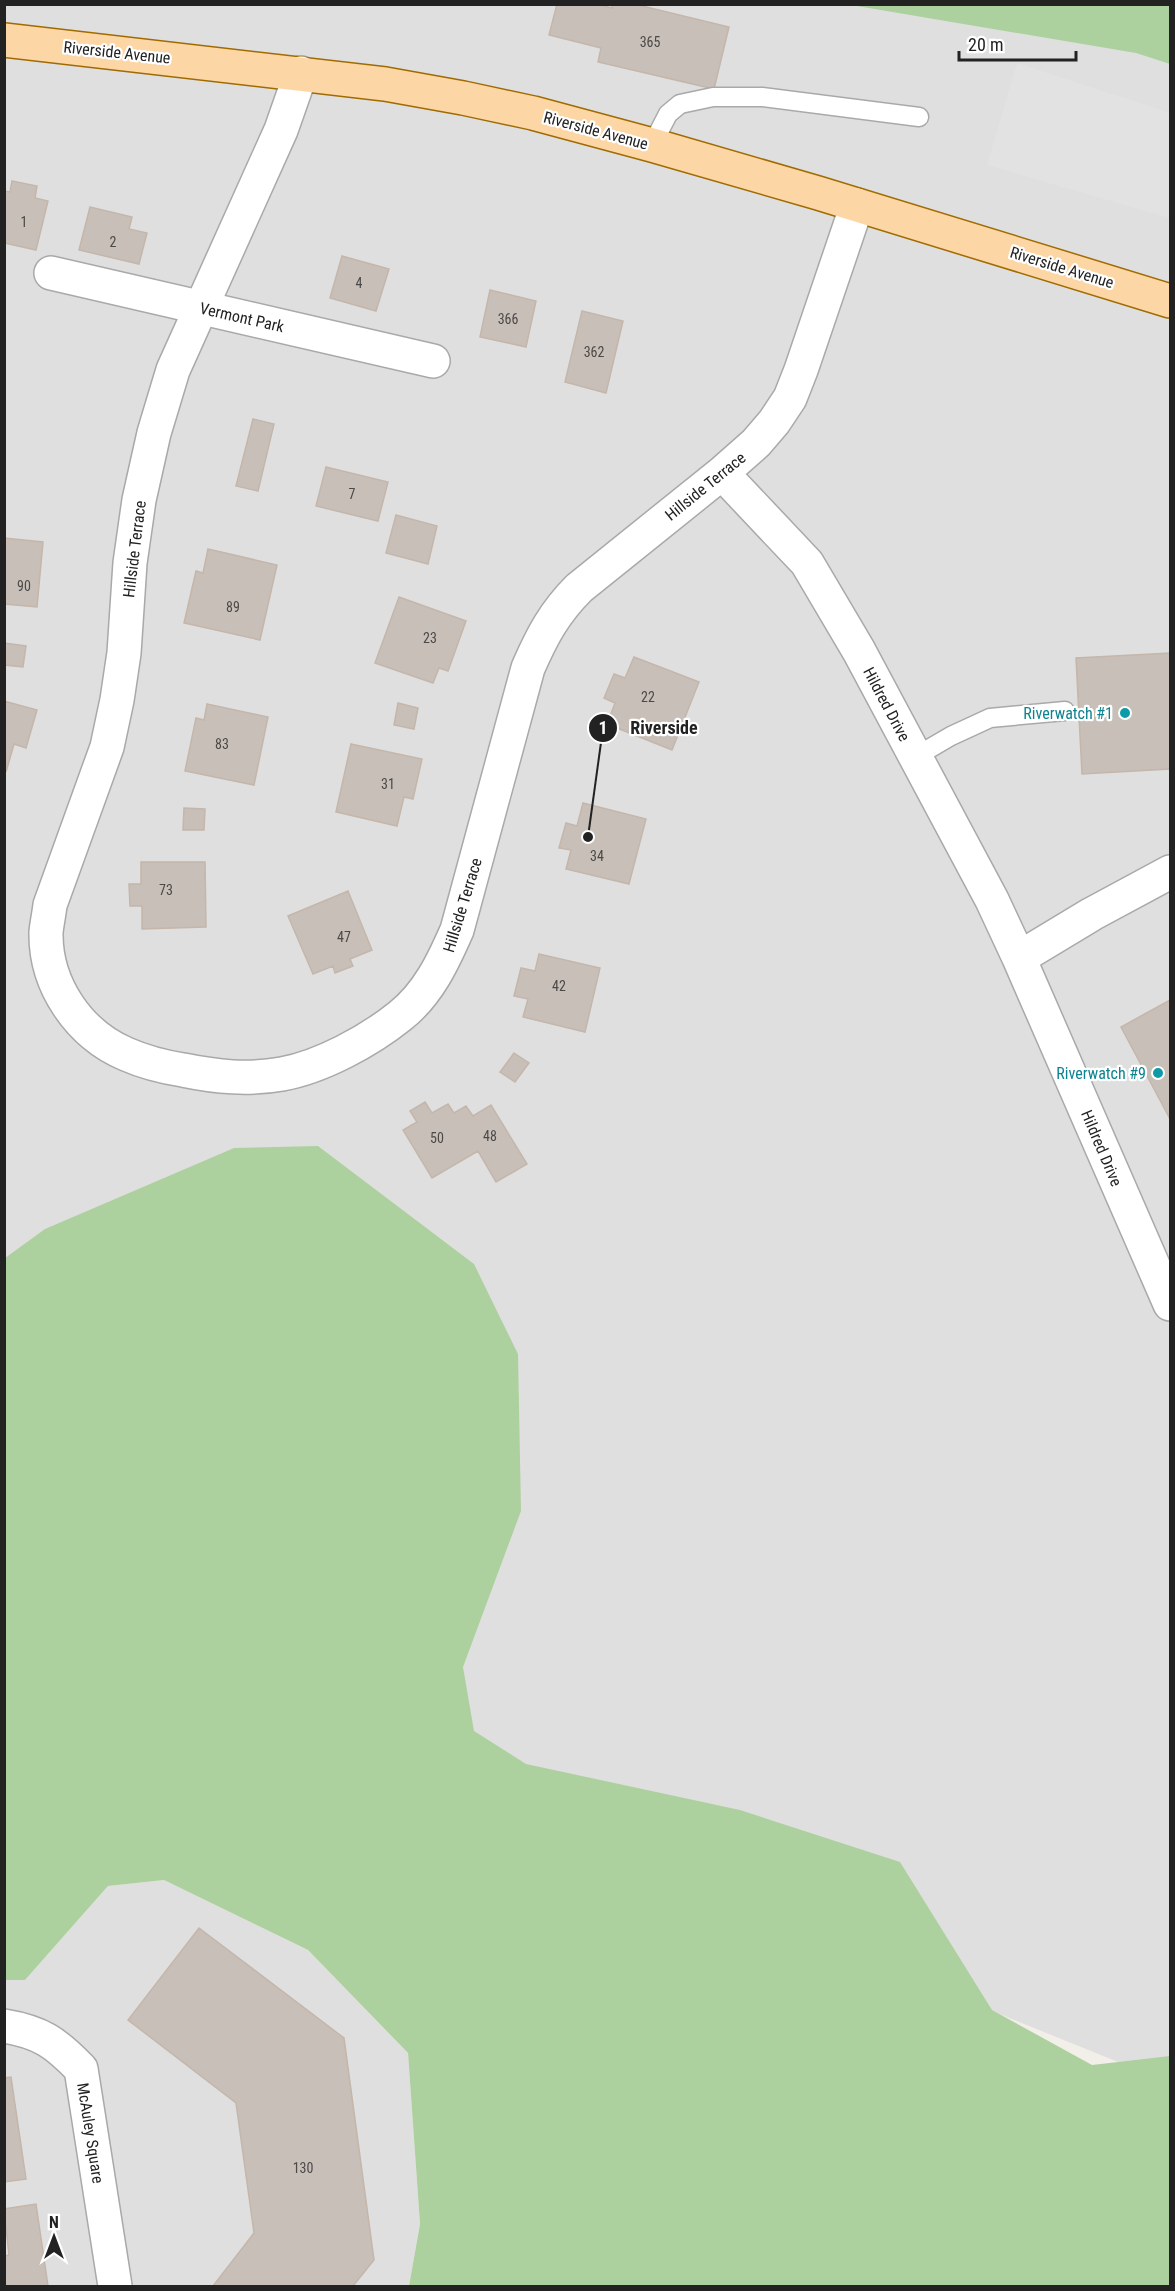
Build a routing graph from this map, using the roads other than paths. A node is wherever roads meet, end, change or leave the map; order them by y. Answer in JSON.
{"nodes":[{"id":1,"x":4,"y":39,"type":"edge"},
{"id":2,"x":301,"y":73,"type":"junction"},
{"id":3,"x":920,"y":117,"type":"dead end"},
{"id":4,"x":652,"y":145,"type":"junction"},
{"id":5,"x":857,"y":205,"type":"junction"},
{"id":6,"x":51,"y":273,"type":"dead end"},
{"id":7,"x":1170,"y":300,"type":"edge"},
{"id":8,"x":201,"y":308,"type":"junction"},
{"id":9,"x":433,"y":361,"type":"dead end"},
{"id":10,"x":722,"y":473,"type":"junction"},
{"id":11,"x":1065,"y":711,"type":"dead end"},
{"id":12,"x":915,"y":757,"type":"junction"},
{"id":13,"x":1170,"y":872,"type":"edge"},
{"id":14,"x":1019,"y":958,"type":"junction"},
{"id":15,"x":1170,"y":1304,"type":"edge"},
{"id":16,"x":4,"y":2026,"type":"edge"},
{"id":17,"x":115,"y":2286,"type":"edge"}],
"edges":[{"from":1,"to":2,"type":"main road","name":"Riverside Avenue"},
{"from":2,"to":4,"type":"main road","name":"Riverside Avenue"},
{"from":2,"to":8,"type":"street","name":"Hillside Terrace"},
{"from":3,"to":4,"type":"lane"},
{"from":4,"to":5,"type":"main road","name":"Riverside Avenue"},
{"from":5,"to":7,"type":"main road","name":"Riverside Avenue"},
{"from":5,"to":10,"type":"street","name":"Hillside Terrace"},
{"from":6,"to":8,"type":"street","name":"Vermont Park"},
{"from":8,"to":9,"type":"street","name":"Vermont Park"},
{"from":8,"to":10,"type":"street","name":"Hillside Terrace"},
{"from":10,"to":12,"type":"street","name":"Hildred Drive"},
{"from":11,"to":12,"type":"lane"},
{"from":12,"to":14,"type":"street","name":"Hildred Drive"},
{"from":13,"to":14,"type":"street"},
{"from":14,"to":15,"type":"street","name":"Hildred Drive"},
{"from":16,"to":17,"type":"street","name":"McAuley Square"}]}
